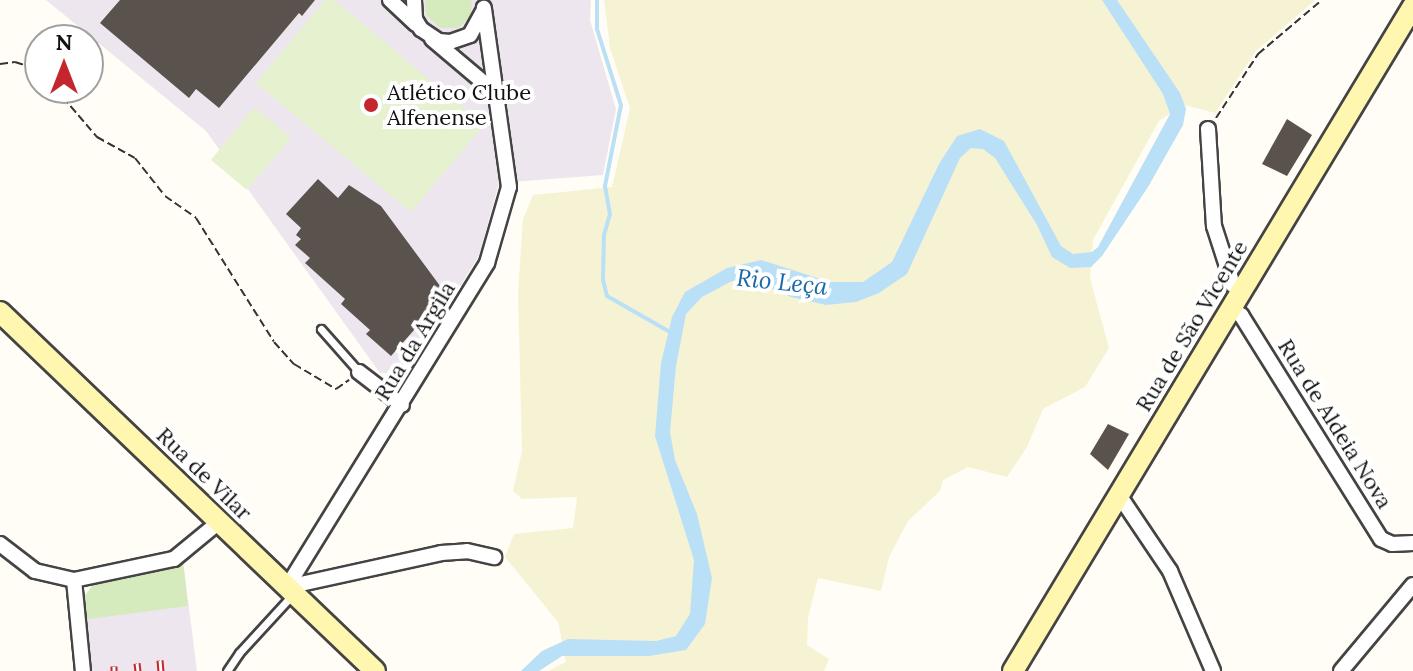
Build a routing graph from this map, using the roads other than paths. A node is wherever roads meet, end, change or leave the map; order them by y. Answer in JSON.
{"nodes":[{"id":1,"x":390,"y":0,"type":"edge"},
{"id":2,"x":414,"y":0,"type":"edge"},
{"id":3,"x":483,"y":4,"type":"edge"},
{"id":4,"x":1413,"y":6,"type":"edge"},
{"id":5,"x":425,"y":33,"type":"junction"},
{"id":6,"x":496,"y":93,"type":"junction"},
{"id":7,"x":1208,"y":129,"type":"road end"},
{"id":8,"x":1242,"y":289,"type":"junction"},
{"id":9,"x":1230,"y":309,"type":"junction"},
{"id":10,"x":0,"y":312,"type":"edge"},
{"id":11,"x":321,"y":329,"type":"dead end"},
{"id":12,"x":359,"y":372,"type":"joint"},
{"id":13,"x":402,"y":405,"type":"junction"},
{"id":14,"x":1119,"y":495,"type":"junction"},
{"id":15,"x":219,"y":522,"type":"junction"},
{"id":16,"x":1413,"y":543,"type":"edge"},
{"id":17,"x":0,"y":544,"type":"edge"},
{"id":18,"x":494,"y":557,"type":"dead end"},
{"id":19,"x":74,"y":580,"type":"junction"},
{"id":20,"x":1413,"y":585,"type":"edge"},
{"id":21,"x":290,"y":590,"type":"junction"},
{"id":22,"x":83,"y":671,"type":"edge"},
{"id":23,"x":227,"y":671,"type":"edge"},
{"id":24,"x":375,"y":671,"type":"edge"},
{"id":25,"x":1013,"y":671,"type":"edge"},
{"id":26,"x":1213,"y":671,"type":"edge"},
{"id":27,"x":1341,"y":671,"type":"edge"}],
"edges":[{"from":1,"to":5,"type":"street"},
{"from":2,"to":5,"type":"street"},
{"from":3,"to":5,"type":"street","name":"Rua da Argila"},
{"from":3,"to":6,"type":"street","name":"Rua da Argila"},
{"from":4,"to":8,"type":"main road","name":"Rua de São Vicente"},
{"from":5,"to":6,"type":"street"},
{"from":6,"to":13,"type":"street","name":"Rua da Argila"},
{"from":7,"to":8,"type":"street"},
{"from":8,"to":9,"type":"main road","name":"Rua de São Vicente"},
{"from":9,"to":14,"type":"main road","name":"Rua de São Vicente"},
{"from":9,"to":16,"type":"street","name":"Rua de Aldeia Nova"},
{"from":10,"to":15,"type":"main road","name":"Rua de Vilar"},
{"from":11,"to":12,"type":"lane"},
{"from":12,"to":13,"type":"street"},
{"from":13,"to":21,"type":"street","name":"Rua da Argila"},
{"from":14,"to":25,"type":"main road","name":"Rua de São Vicente"},
{"from":14,"to":26,"type":"street"},
{"from":15,"to":19,"type":"street"},
{"from":15,"to":21,"type":"main road","name":"Rua de Vilar"},
{"from":17,"to":19,"type":"street"},
{"from":18,"to":21,"type":"street"},
{"from":19,"to":22,"type":"street"},
{"from":20,"to":27,"type":"street"},
{"from":21,"to":23,"type":"lane"},
{"from":21,"to":24,"type":"main road","name":"Rua de Vilar"}]}
